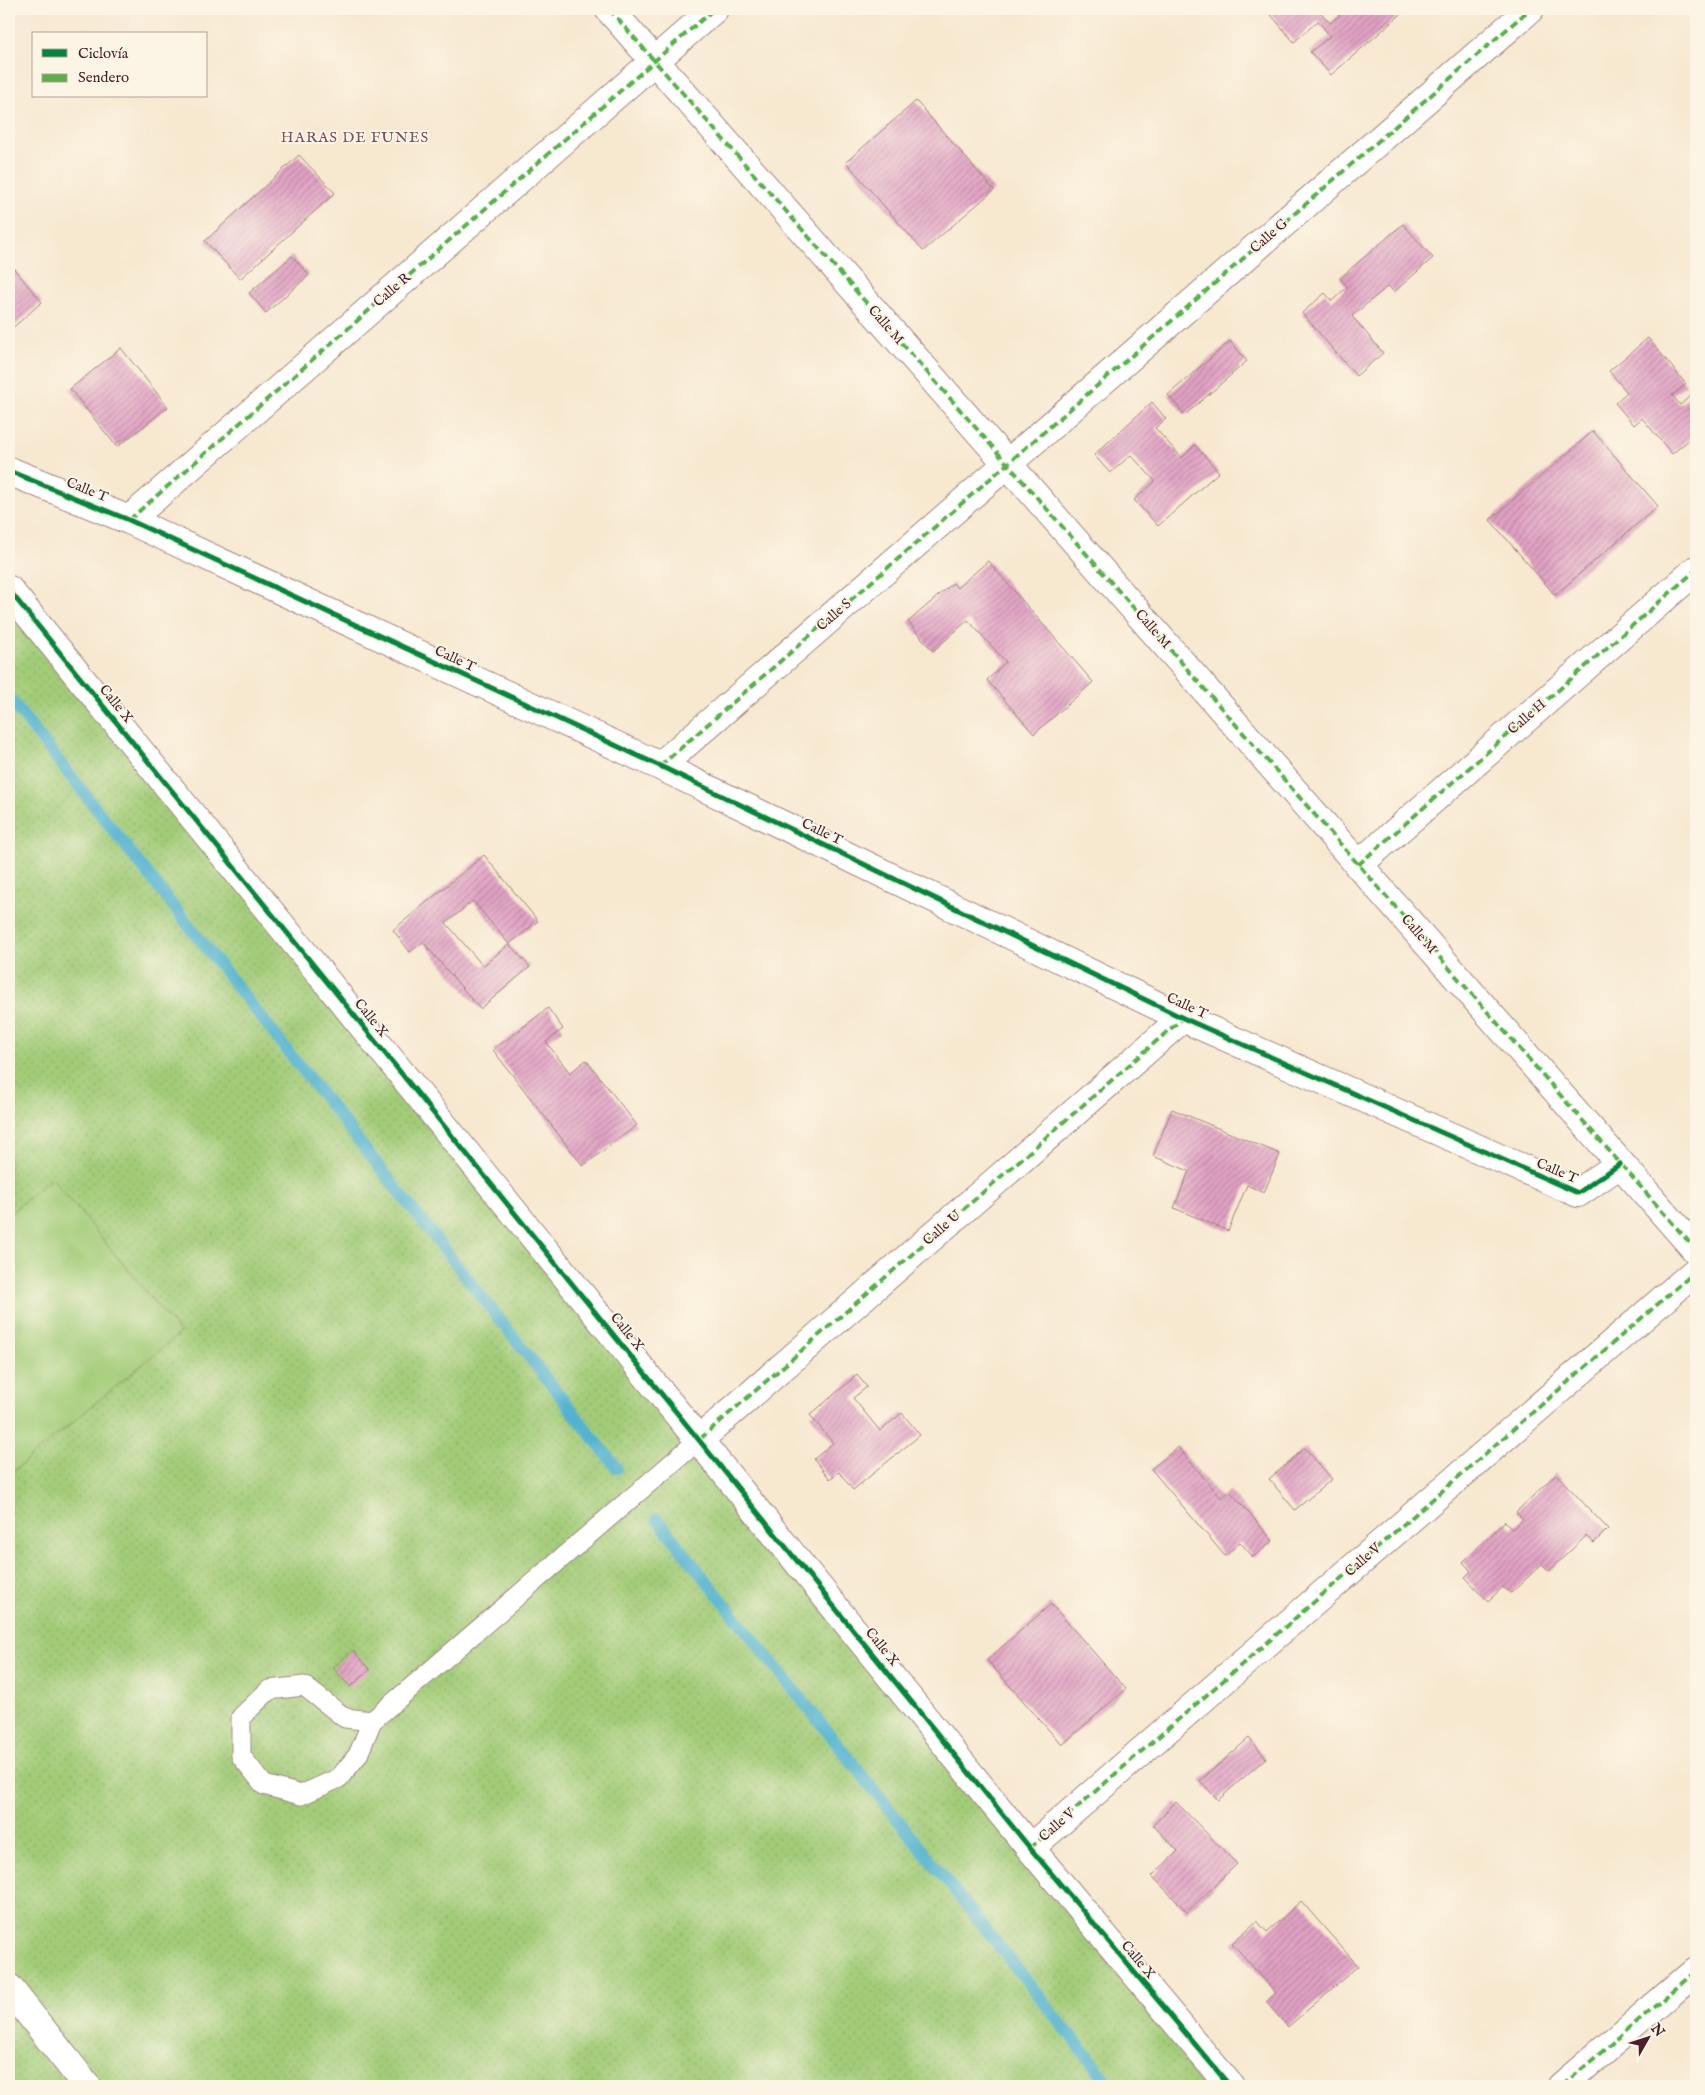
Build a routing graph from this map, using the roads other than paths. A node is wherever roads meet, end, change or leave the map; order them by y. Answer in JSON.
{"nodes":[{"id":1,"x":609,"y":9,"type":"edge"},
{"id":2,"x":714,"y":9,"type":"edge"},
{"id":3,"x":1530,"y":9,"type":"edge"},
{"id":4,"x":655,"y":61,"type":"junction"},
{"id":5,"x":1008,"y":464,"type":"junction"},
{"id":6,"x":9,"y":471,"type":"edge"},
{"id":7,"x":129,"y":520,"type":"junction"},
{"id":8,"x":1696,"y":570,"type":"edge"},
{"id":9,"x":9,"y":590,"type":"edge"},
{"id":10,"x":660,"y":766,"type":"junction"},
{"id":11,"x":1358,"y":865,"type":"junction"},
{"id":12,"x":1183,"y":1018,"type":"junction"},
{"id":13,"x":1620,"y":1164,"type":"junction"},
{"id":14,"x":1696,"y":1250,"type":"edge"},
{"id":15,"x":1696,"y":1272,"type":"edge"},
{"id":16,"x":700,"y":1439,"type":"junction"},
{"id":17,"x":372,"y":1721,"type":"junction"},
{"id":18,"x":1030,"y":1848,"type":"junction"},
{"id":19,"x":1696,"y":1971,"type":"edge"},
{"id":20,"x":9,"y":1988,"type":"edge"},
{"id":21,"x":87,"y":2086,"type":"edge"},
{"id":22,"x":1230,"y":2086,"type":"edge"},
{"id":23,"x":1562,"y":2086,"type":"edge"}],
"edges":[{"from":1,"to":4,"type":"street","name":"Calle M"},
{"from":2,"to":4,"type":"street","name":"Calle R"},
{"from":3,"to":5,"type":"street","name":"Calle G"},
{"from":4,"to":5,"type":"street","name":"Calle M"},
{"from":4,"to":7,"type":"street","name":"Calle R"},
{"from":5,"to":10,"type":"street","name":"Calle S"},
{"from":5,"to":11,"type":"street","name":"Calle M"},
{"from":6,"to":7,"type":"street","name":"Calle T"},
{"from":7,"to":10,"type":"street","name":"Calle T"},
{"from":8,"to":11,"type":"street","name":"Calle H"},
{"from":9,"to":16,"type":"street","name":"Calle X"},
{"from":10,"to":12,"type":"street","name":"Calle T"},
{"from":11,"to":13,"type":"street","name":"Calle M"},
{"from":12,"to":13,"type":"street","name":"Calle T"},
{"from":12,"to":16,"type":"street","name":"Calle U"},
{"from":13,"to":14,"type":"street","name":"Calle M"},
{"from":15,"to":18,"type":"street","name":"Calle V"},
{"from":16,"to":17,"type":"lane"},
{"from":16,"to":18,"type":"street","name":"Calle X"},
{"from":17,"to":17,"type":"lane"},
{"from":18,"to":22,"type":"street","name":"Calle X"},
{"from":19,"to":23,"type":"street"},
{"from":20,"to":21,"type":"street"}]}
